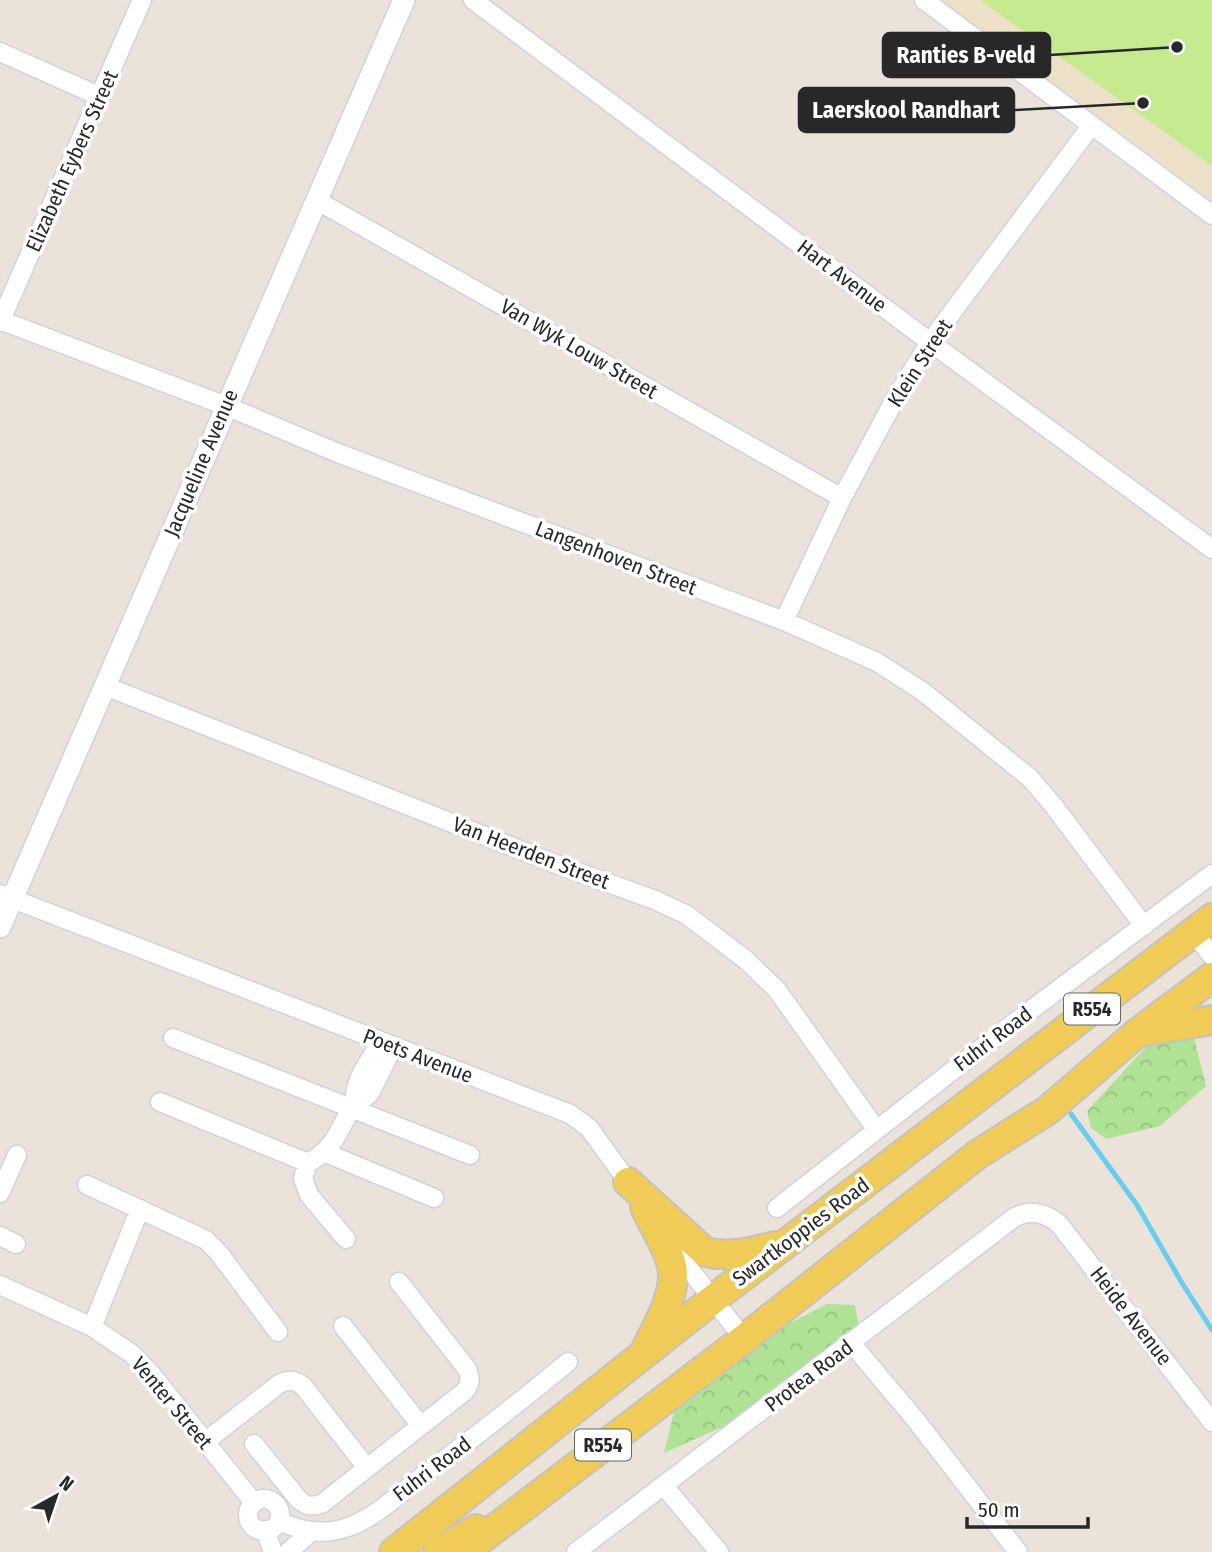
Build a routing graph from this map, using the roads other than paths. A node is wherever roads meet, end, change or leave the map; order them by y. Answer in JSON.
{"nodes":[{"id":1,"x":142,"y":0,"type":"edge"},
{"id":2,"x":404,"y":0,"type":"edge"},
{"id":3,"x":473,"y":0,"type":"edge"},
{"id":4,"x":924,"y":0,"type":"edge"},
{"id":5,"x":0,"y":52,"type":"edge"},
{"id":6,"x":101,"y":97,"type":"junction"},
{"id":7,"x":1091,"y":126,"type":"junction"},
{"id":8,"x":316,"y":200,"type":"junction"},
{"id":9,"x":1212,"y":215,"type":"edge"},
{"id":10,"x":0,"y":321,"type":"edge"},
{"id":11,"x":930,"y":342,"type":"junction"},
{"id":12,"x":226,"y":406,"type":"junction"},
{"id":13,"x":842,"y":498,"type":"junction"},
{"id":14,"x":1212,"y":549,"type":"edge"},
{"id":15,"x":784,"y":621,"type":"junction"},
{"id":16,"x":106,"y":685,"type":"junction"},
{"id":17,"x":1212,"y":874,"type":"edge"},
{"id":18,"x":6,"y":897,"type":"edge"},
{"id":19,"x":1203,"y":925,"type":"edge"},
{"id":20,"x":1144,"y":926,"type":"junction"},
{"id":21,"x":0,"y":927,"type":"edge"},
{"id":22,"x":1212,"y":956,"type":"edge"},
{"id":23,"x":1212,"y":977,"type":"edge"},
{"id":24,"x":1212,"y":1020,"type":"edge"},
{"id":25,"x":1137,"y":1032,"type":"junction"},
{"id":26,"x":173,"y":1038,"type":"dead end"},
{"id":27,"x":387,"y":1044,"type":"junction"},
{"id":28,"x":160,"y":1102,"type":"dead end"},
{"id":29,"x":354,"y":1106,"type":"junction"},
{"id":30,"x":876,"y":1129,"type":"junction"},
{"id":31,"x":326,"y":1153,"type":"junction"},
{"id":32,"x":17,"y":1155,"type":"dead end"},
{"id":33,"x":470,"y":1155,"type":"dead end"},
{"id":34,"x":308,"y":1163,"type":"junction"},
{"id":35,"x":628,"y":1182,"type":"junction"},
{"id":36,"x":87,"y":1185,"type":"dead end"},
{"id":37,"x":0,"y":1193,"type":"edge"},
{"id":38,"x":434,"y":1198,"type":"dead end"},
{"id":39,"x":645,"y":1206,"type":"junction"},
{"id":40,"x":777,"y":1208,"type":"dead end"},
{"id":41,"x":139,"y":1209,"type":"junction"},
{"id":42,"x":1045,"y":1215,"type":"joint"},
{"id":43,"x":345,"y":1239,"type":"dead end"},
{"id":44,"x":788,"y":1242,"type":"junction"},
{"id":45,"x":399,"y":1282,"type":"dead end"},
{"id":46,"x":0,"y":1285,"type":"edge"},
{"id":47,"x":712,"y":1300,"type":"junction"},
{"id":48,"x":343,"y":1326,"type":"dead end"},
{"id":49,"x":92,"y":1327,"type":"junction"},
{"id":50,"x":278,"y":1332,"type":"dead end"},
{"id":51,"x":744,"y":1339,"type":"junction"},
{"id":52,"x":852,"y":1344,"type":"junction"},
{"id":53,"x":642,"y":1357,"type":"junction"},
{"id":54,"x":568,"y":1362,"type":"dead end"},
{"id":55,"x":1212,"y":1422,"type":"edge"},
{"id":56,"x":421,"y":1426,"type":"junction"},
{"id":57,"x":206,"y":1441,"type":"junction"},
{"id":58,"x":254,"y":1444,"type":"dead end"},
{"id":59,"x":367,"y":1468,"type":"junction"},
{"id":60,"x":664,"y":1486,"type":"junction"},
{"id":61,"x":254,"y":1503,"type":"junction"},
{"id":62,"x":505,"y":1520,"type":"junction"},
{"id":63,"x":274,"y":1525,"type":"junction"},
{"id":64,"x":311,"y":1531,"type":"junction"},
{"id":65,"x":273,"y":1552,"type":"edge"},
{"id":66,"x":287,"y":1552,"type":"edge"},
{"id":67,"x":394,"y":1552,"type":"edge"},
{"id":68,"x":438,"y":1552,"type":"edge"},
{"id":69,"x":464,"y":1552,"type":"edge"},
{"id":70,"x":576,"y":1552,"type":"edge"},
{"id":71,"x":719,"y":1552,"type":"edge"},
{"id":72,"x":1018,"y":1552,"type":"edge"}],
"edges":[{"from":1,"to":6,"type":"street","name":"Elizabeth Eybers Street"},
{"from":2,"to":8,"type":"street","name":"Jacqueline Avenue"},
{"from":3,"to":11,"type":"street","name":"Hart Avenue"},
{"from":4,"to":7,"type":"street"},
{"from":5,"to":6,"type":"street"},
{"from":6,"to":10,"type":"street","name":"Elizabeth Eybers Street"},
{"from":7,"to":9,"type":"street"},
{"from":7,"to":11,"type":"street","name":"Klein Street"},
{"from":8,"to":12,"type":"street","name":"Jacqueline Avenue"},
{"from":8,"to":13,"type":"street","name":"Van Wyk Louw Street"},
{"from":10,"to":12,"type":"street","name":"Langenhoven Street"},
{"from":11,"to":13,"type":"street","name":"Klein Street"},
{"from":11,"to":14,"type":"street","name":"Hart Avenue"},
{"from":12,"to":15,"type":"street","name":"Langenhoven Street"},
{"from":12,"to":16,"type":"street","name":"Jacqueline Avenue"},
{"from":13,"to":15,"type":"street","name":"Klein Street"},
{"from":15,"to":20,"type":"street","name":"Langenhoven Street"},
{"from":16,"to":18,"type":"street","name":"Jacqueline Avenue"},
{"from":16,"to":30,"type":"street","name":"Van Heerden Street"},
{"from":17,"to":20,"type":"street","name":"Fuhri Road"},
{"from":18,"to":21,"type":"street","name":"Jacqueline Avenue"},
{"from":18,"to":27,"type":"street","name":"Poets Avenue"},
{"from":19,"to":22,"type":"street"},
{"from":19,"to":44,"type":"main road","name":"Swartkoppies Road","number":"R554"},
{"from":20,"to":30,"type":"street","name":"Fuhri Road"},
{"from":23,"to":25,"type":"main road","number":"R554"},
{"from":24,"to":25,"type":"main road"},
{"from":25,"to":51,"type":"main road","number":"R554"},
{"from":26,"to":29,"type":"street"},
{"from":27,"to":29,"type":"street"},
{"from":27,"to":35,"type":"street","name":"Poets Avenue"},
{"from":28,"to":34,"type":"street"},
{"from":29,"to":31,"type":"street"},
{"from":29,"to":33,"type":"street"},
{"from":30,"to":40,"type":"street","name":"Fuhri Road"},
{"from":31,"to":34,"type":"street"},
{"from":31,"to":38,"type":"street"},
{"from":32,"to":37,"type":"street"},
{"from":34,"to":43,"type":"street"},
{"from":35,"to":39,"type":"street","name":"Poets Avenue"},
{"from":35,"to":44,"type":"main road"},
{"from":36,"to":41,"type":"street"},
{"from":39,"to":47,"type":"street","name":"Poets Avenue"},
{"from":39,"to":53,"type":"main road"},
{"from":41,"to":49,"type":"street"},
{"from":41,"to":50,"type":"street"},
{"from":42,"to":52,"type":"street","name":"Protea Road"},
{"from":42,"to":55,"type":"street","name":"Heide Avenue"},
{"from":44,"to":47,"type":"main road","name":"Swartkoppies Road","number":"R554"},
{"from":45,"to":56,"type":"street"},
{"from":46,"to":49,"type":"street","name":"Venter Street"},
{"from":47,"to":51,"type":"street","name":"Poets Avenue"},
{"from":47,"to":53,"type":"main road","name":"Swartkoppies Road","number":"R554"},
{"from":48,"to":56,"type":"street"},
{"from":49,"to":57,"type":"street","name":"Venter Street"},
{"from":51,"to":62,"type":"main road","number":"R554"},
{"from":52,"to":60,"type":"street","name":"Protea Road"},
{"from":52,"to":72,"type":"street"},
{"from":53,"to":67,"type":"main road","name":"Swartkoppies Road","number":"R554"},
{"from":54,"to":64,"type":"street","name":"Fuhri Road"},
{"from":56,"to":59,"type":"street"},
{"from":57,"to":59,"type":"street"},
{"from":57,"to":61,"type":"street","name":"Venter Street"},
{"from":58,"to":59,"type":"street"},
{"from":60,"to":70,"type":"street","name":"Protea Road"},
{"from":60,"to":71,"type":"street"},
{"from":61,"to":63,"type":"street"},
{"from":61,"to":63,"type":"street"},
{"from":62,"to":68,"type":"main road"},
{"from":62,"to":69,"type":"main road","number":"R554"},
{"from":63,"to":64,"type":"street","name":"Fuhri Road"},
{"from":63,"to":65,"type":"street"},
{"from":63,"to":66,"type":"street"},
{"from":64,"to":66,"type":"street"}]}
